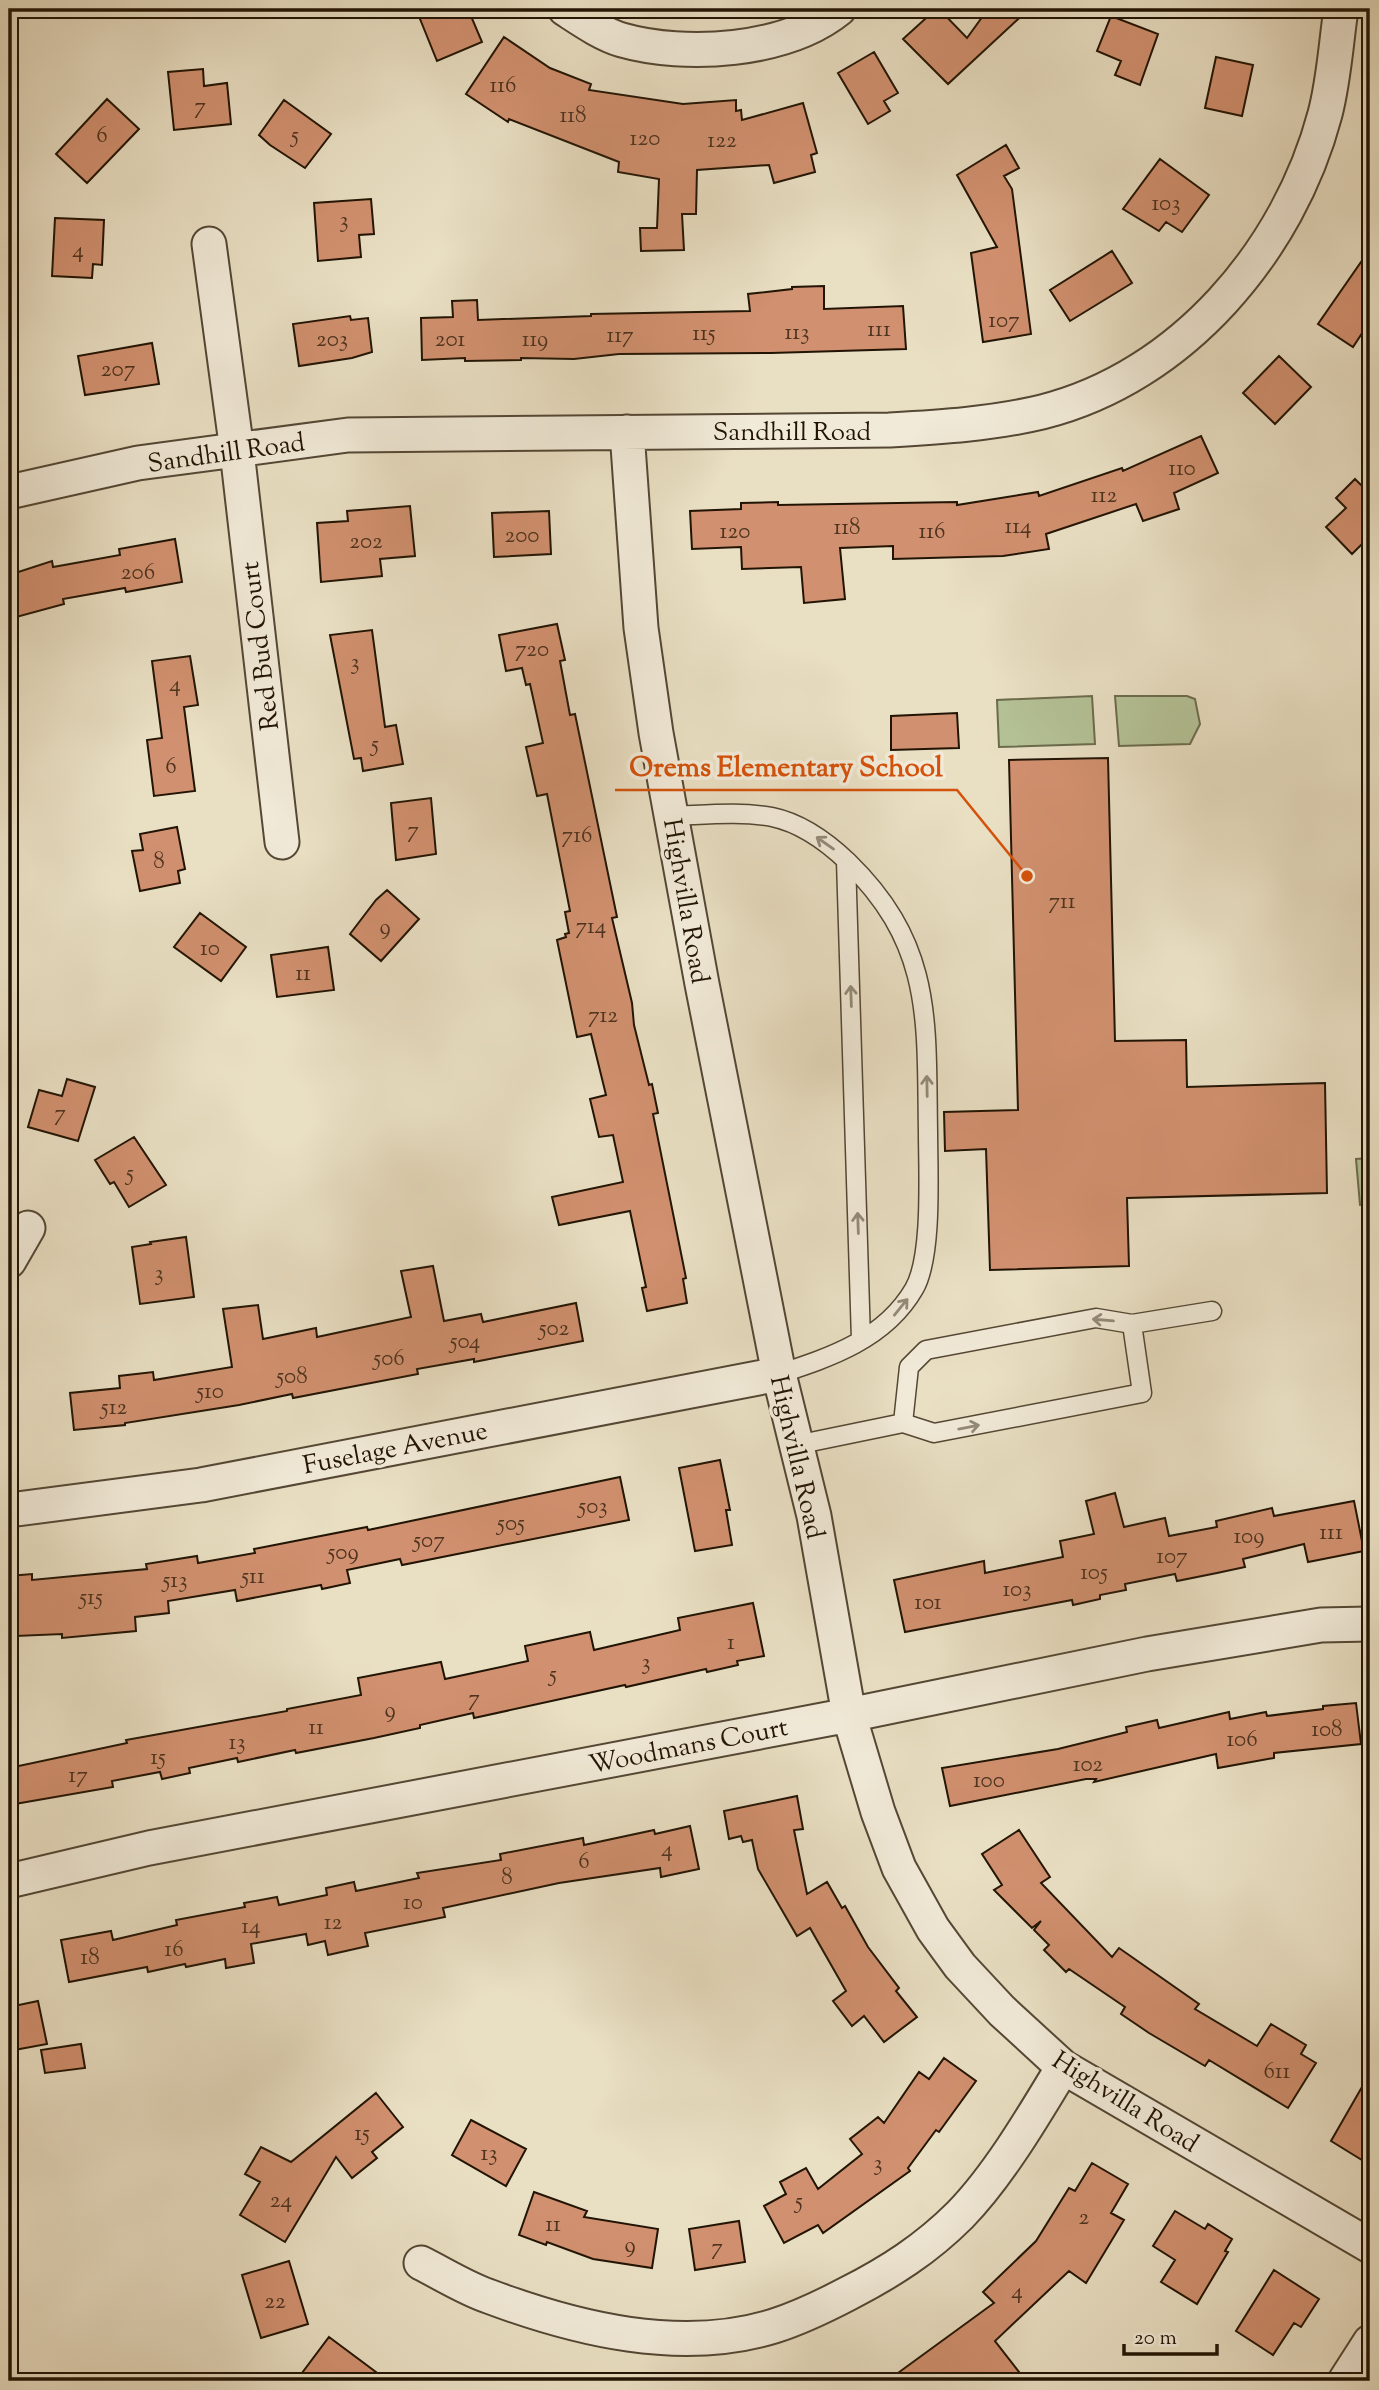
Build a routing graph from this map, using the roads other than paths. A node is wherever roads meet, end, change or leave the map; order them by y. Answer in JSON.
{"nodes":[{"id":1,"x":565,"y":9,"type":"edge"},
{"id":2,"x":839,"y":9,"type":"edge"},
{"id":3,"x":1341,"y":9,"type":"edge"},
{"id":4,"x":209,"y":244,"type":"dead end"},
{"id":5,"x":627,"y":432,"type":"junction"},
{"id":6,"x":237,"y":451,"type":"junction"},
{"id":7,"x":9,"y":492,"type":"edge"},
{"id":8,"x":671,"y":816,"type":"junction"},
{"id":9,"x":282,"y":842,"type":"dead end"},
{"id":10,"x":846,"y":861,"type":"junction"},
{"id":11,"x":29,"y":1228,"type":"dead end"},
{"id":12,"x":9,"y":1261,"type":"edge"},
{"id":13,"x":1212,"y":1311,"type":"dead end"},
{"id":14,"x":1132,"y":1324,"type":"junction"},
{"id":15,"x":861,"y":1340,"type":"junction"},
{"id":16,"x":779,"y":1374,"type":"junction"},
{"id":17,"x":903,"y":1423,"type":"junction"},
{"id":18,"x":796,"y":1445,"type":"junction"},
{"id":19,"x":9,"y":1510,"type":"edge"},
{"id":20,"x":1370,"y":1624,"type":"edge"},
{"id":21,"x":849,"y":1715,"type":"junction"},
{"id":22,"x":9,"y":1881,"type":"edge"},
{"id":23,"x":1063,"y":2067,"type":"junction"},
{"id":24,"x":1370,"y":2246,"type":"edge"},
{"id":25,"x":421,"y":2263,"type":"dead end"},
{"id":26,"x":1370,"y":2342,"type":"edge"},
{"id":27,"x":1345,"y":2381,"type":"edge"}],
"edges":[{"from":1,"to":2,"type":"street"},
{"from":3,"to":5,"type":"street","name":"Sandhill Road"},
{"from":4,"to":6,"type":"street","name":"Red Bud Court"},
{"from":5,"to":6,"type":"street","name":"Sandhill Road"},
{"from":5,"to":8,"type":"street","name":"Highvilla Road"},
{"from":6,"to":7,"type":"street","name":"Sandhill Road"},
{"from":6,"to":9,"type":"street","name":"Red Bud Court"},
{"from":10,"to":8,"type":"lane","one_way":true},
{"from":8,"to":16,"type":"street","name":"Highvilla Road"},
{"from":15,"to":10,"type":"lane","one_way":true},
{"from":15,"to":10,"type":"lane","one_way":true},
{"from":11,"to":12,"type":"street"},
{"from":13,"to":14,"type":"lane"},
{"from":14,"to":17,"type":"lane","one_way":true},
{"from":17,"to":14,"type":"lane","one_way":true},
{"from":15,"to":16,"type":"lane"},
{"from":16,"to":18,"type":"street","name":"Highvilla Road"},
{"from":16,"to":19,"type":"street","name":"Fuselage Avenue"},
{"from":17,"to":18,"type":"lane"},
{"from":18,"to":21,"type":"street","name":"Highvilla Road"},
{"from":20,"to":21,"type":"street","name":"Woodmans Court"},
{"from":21,"to":22,"type":"street","name":"Woodmans Court"},
{"from":21,"to":23,"type":"street","name":"Highvilla Road"},
{"from":23,"to":24,"type":"street","name":"Highvilla Road"},
{"from":23,"to":25,"type":"street"},
{"from":26,"to":27,"type":"street"}]}
